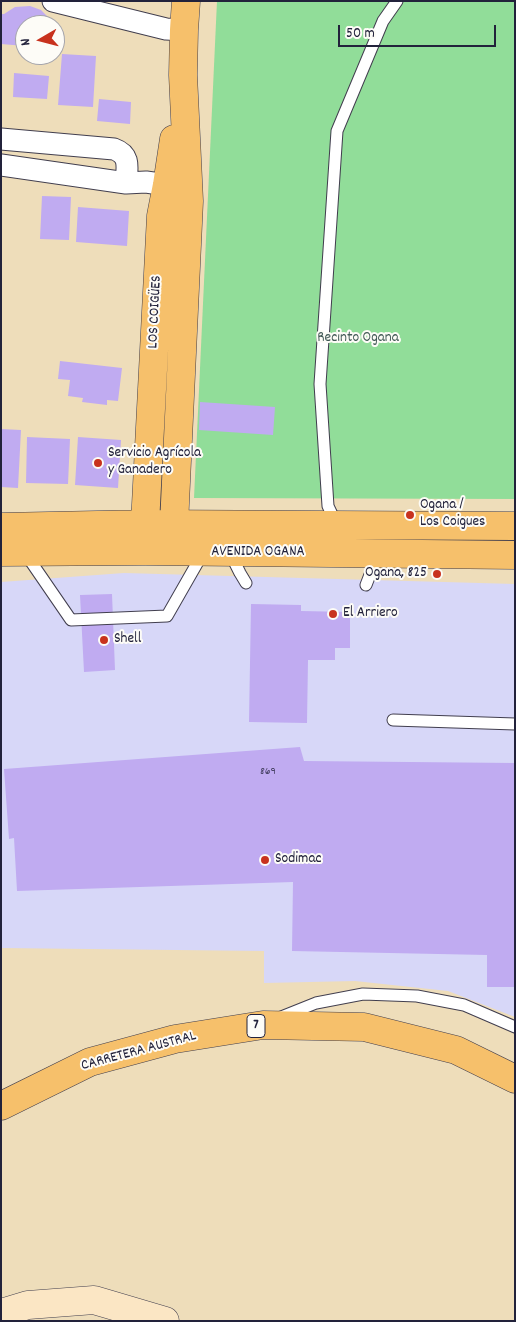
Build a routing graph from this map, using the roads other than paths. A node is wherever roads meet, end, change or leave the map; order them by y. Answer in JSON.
{"nodes":[{"id":1,"x":53,"y":1,"type":"edge"},
{"id":2,"x":186,"y":1,"type":"edge"},
{"id":3,"x":397,"y":1,"type":"edge"},
{"id":4,"x":184,"y":30,"type":"junction"},
{"id":5,"x":183,"y":75,"type":"junction"},
{"id":6,"x":1,"y":139,"type":"edge"},
{"id":7,"x":1,"y":165,"type":"edge"},
{"id":8,"x":126,"y":183,"type":"junction"},
{"id":9,"x":167,"y":185,"type":"junction"},
{"id":10,"x":174,"y":525,"type":"junction"},
{"id":11,"x":337,"y":525,"type":"junction"},
{"id":12,"x":515,"y":526,"type":"edge"},
{"id":13,"x":1,"y":527,"type":"edge"},
{"id":14,"x":145,"y":538,"type":"junction"},
{"id":15,"x":13,"y":552,"type":"edge"},
{"id":16,"x":204,"y":552,"type":"junction"},
{"id":17,"x":230,"y":552,"type":"junction"},
{"id":18,"x":378,"y":554,"type":"junction"},
{"id":19,"x":515,"y":555,"type":"edge"},
{"id":20,"x":246,"y":583,"type":"dead end"},
{"id":21,"x":366,"y":585,"type":"dead end"},
{"id":22,"x":393,"y":720,"type":"dead end"},
{"id":23,"x":515,"y":724,"type":"edge"},
{"id":24,"x":263,"y":1025,"type":"junction"},
{"id":25,"x":515,"y":1027,"type":"edge"},
{"id":26,"x":515,"y":1080,"type":"edge"},
{"id":27,"x":1,"y":1106,"type":"edge"},
{"id":28,"x":1,"y":1313,"type":"edge"},
{"id":29,"x":164,"y":1321,"type":"edge"}],
"edges":[{"from":1,"to":4,"type":"street"},
{"from":2,"to":4,"type":"main road","name":"LOS COIGÜES"},
{"from":3,"to":11,"type":"lane"},
{"from":4,"to":5,"type":"main road","name":"LOS COIGÜES"},
{"from":5,"to":9,"type":"main road","name":"LOS COIGÜES"},
{"from":5,"to":10,"type":"main road","name":"LOS COIGÜES"},
{"from":6,"to":8,"type":"street"},
{"from":7,"to":8,"type":"street"},
{"from":8,"to":9,"type":"street"},
{"from":9,"to":14,"type":"main road","name":"LOS COIGÜES"},
{"from":10,"to":11,"type":"main road","name":"AVENIDA OGANA"},
{"from":10,"to":14,"type":"main road","name":"AVENIDA OGANA"},
{"from":11,"to":12,"type":"main road","name":"AVENIDA OGANA"},
{"from":13,"to":14,"type":"main road","name":"AVENIDA OGANA"},
{"from":14,"to":15,"type":"main road","name":"AVENIDA OGANA"},
{"from":14,"to":16,"type":"main road","name":"AVENIDA OGANA"},
{"from":15,"to":16,"type":"lane"},
{"from":16,"to":17,"type":"main road","name":"AVENIDA OGANA"},
{"from":17,"to":18,"type":"main road","name":"AVENIDA OGANA"},
{"from":17,"to":20,"type":"lane"},
{"from":18,"to":19,"type":"main road","name":"AVENIDA OGANA"},
{"from":18,"to":21,"type":"lane"},
{"from":22,"to":23,"type":"lane"},
{"from":24,"to":25,"type":"lane"},
{"from":24,"to":26,"type":"main road","name":"CARRETERA AUSTRAL","number":"7"},
{"from":24,"to":27,"type":"main road","name":"CARRETERA AUSTRAL","number":"7"},
{"from":28,"to":29,"type":"street"}]}
